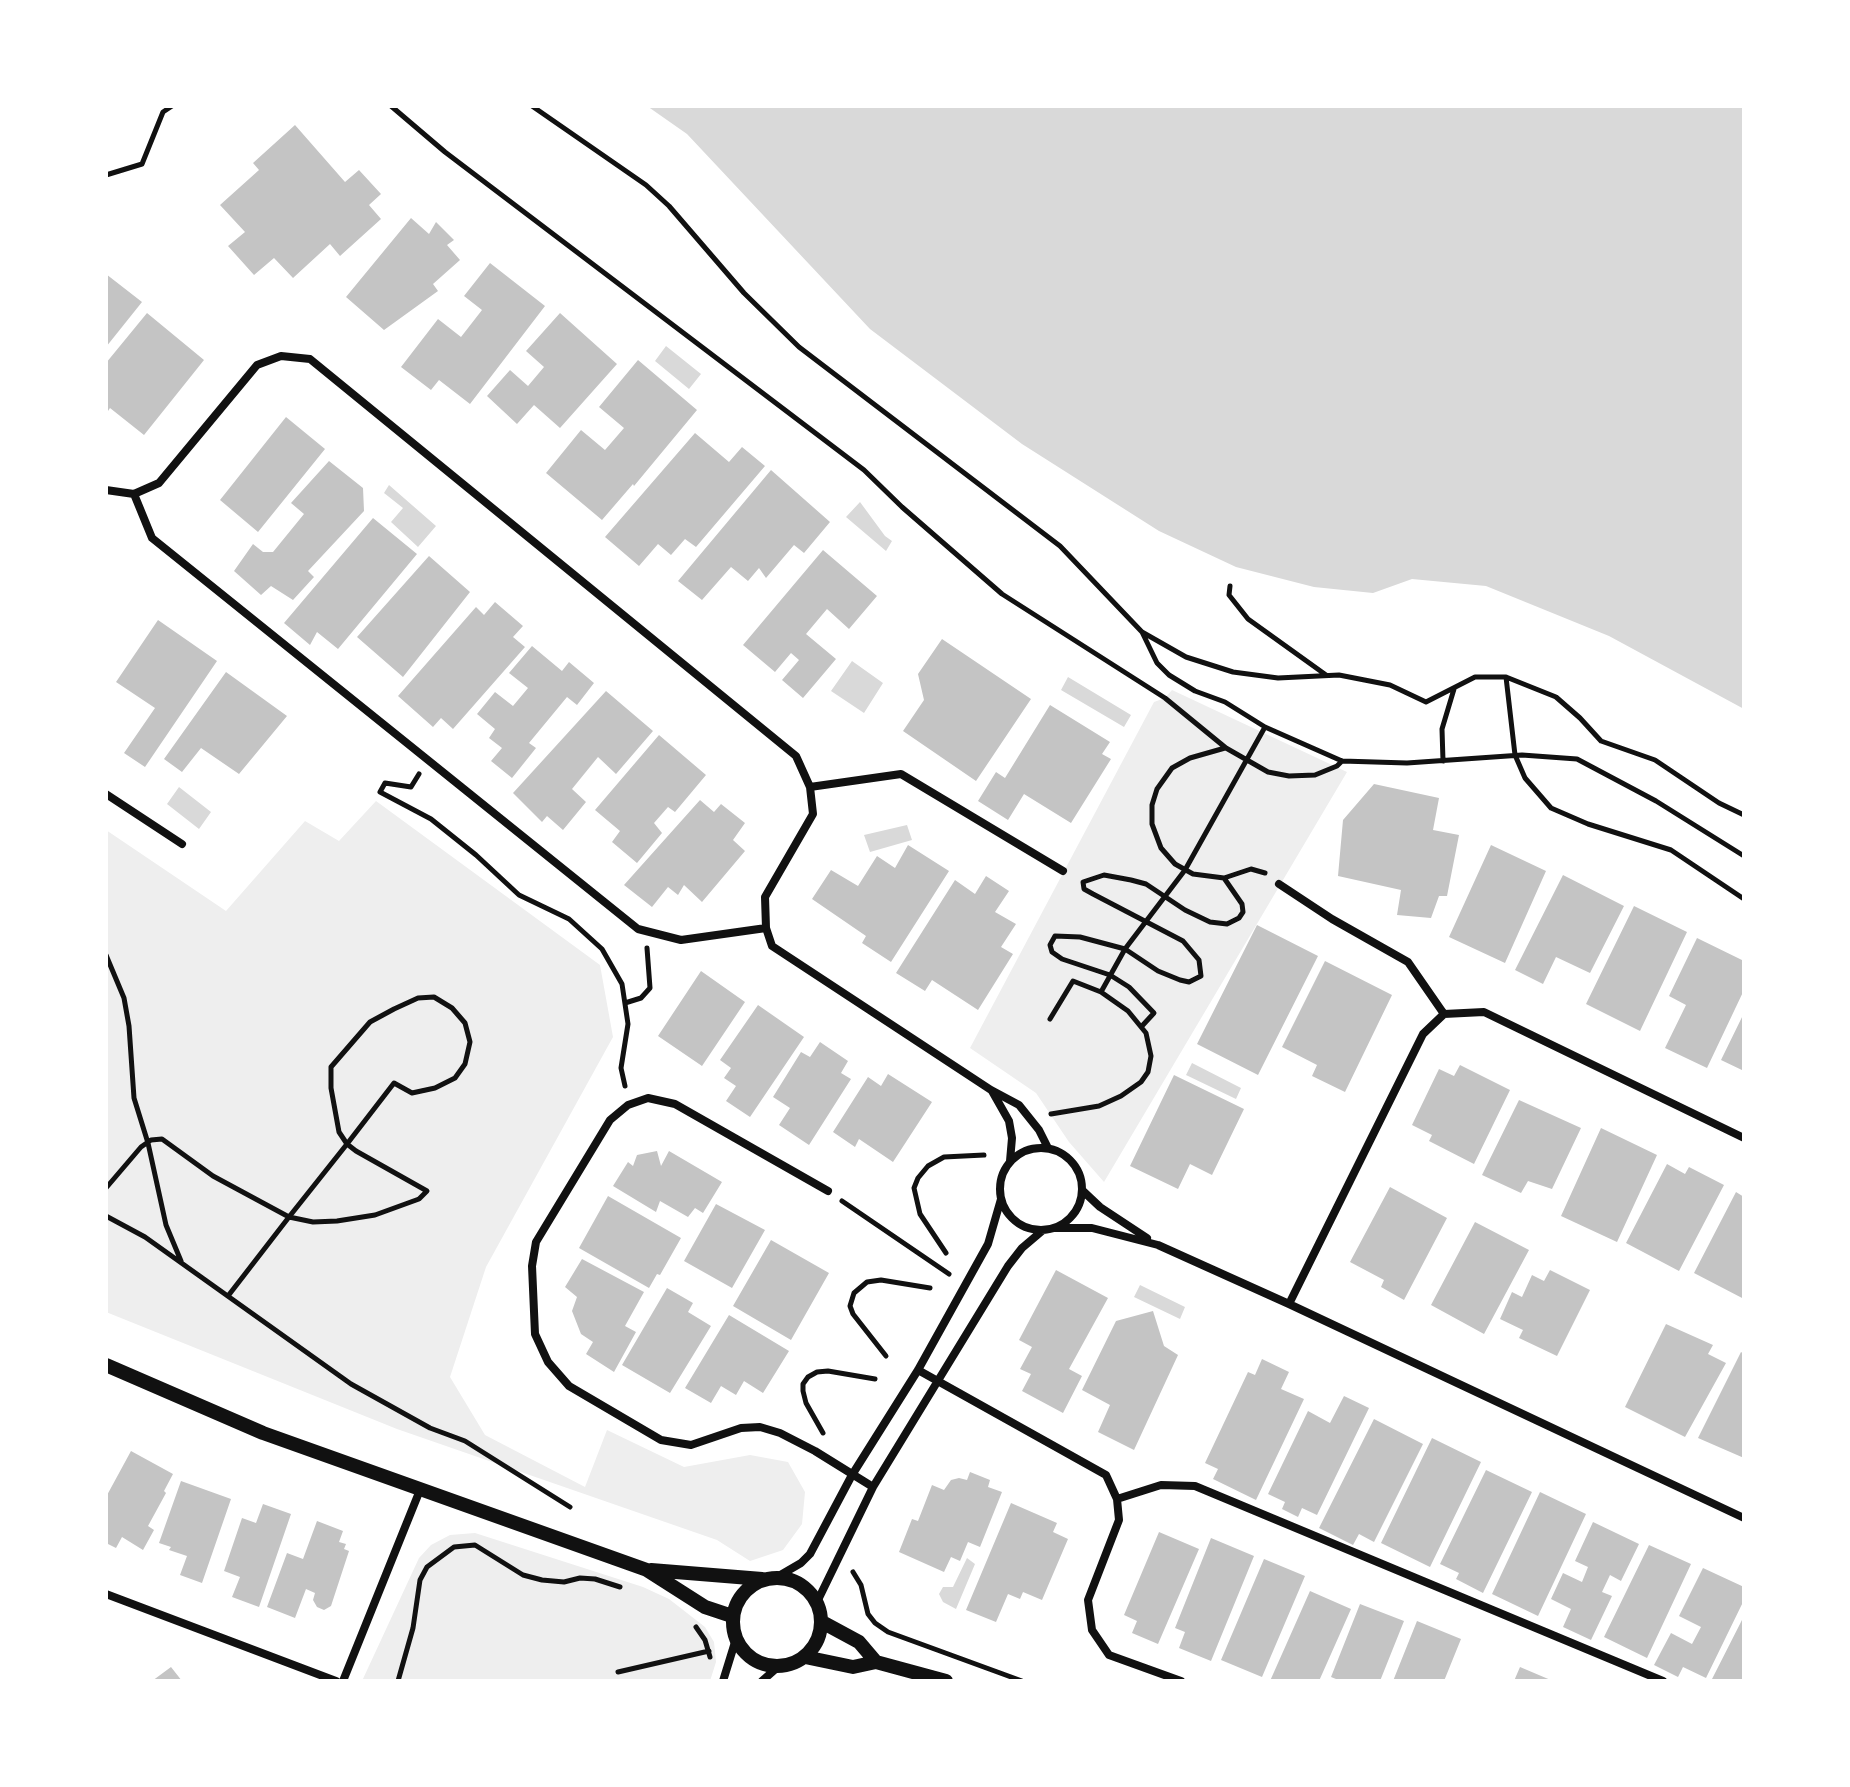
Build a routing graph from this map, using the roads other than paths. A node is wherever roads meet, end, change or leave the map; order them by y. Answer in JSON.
{"nodes":[{"id":1,"x":106,"y":490,"type":"edge"},
{"id":2,"x":134,"y":494,"type":"junction"},
{"id":3,"x":810,"y":787,"type":"junction"},
{"id":4,"x":106,"y":794,"type":"edge"},
{"id":5,"x":182,"y":844,"type":"dead end"},
{"id":6,"x":1063,"y":871,"type":"dead end"},
{"id":7,"x":1279,"y":884,"type":"road end"},
{"id":8,"x":766,"y":928,"type":"junction"},
{"id":9,"x":1444,"y":1014,"type":"junction"},
{"id":10,"x":991,"y":1090,"type":"junction"},
{"id":11,"x":1744,"y":1138,"type":"edge"},
{"id":12,"x":1048,"y":1148,"type":"junction"},
{"id":13,"x":1010,"y":1161,"type":"junction"},
{"id":14,"x":828,"y":1191,"type":"road end"},
{"id":15,"x":1083,"y":1191,"type":"junction"},
{"id":16,"x":1001,"y":1199,"type":"junction"},
{"id":17,"x":1056,"y":1228,"type":"junction"},
{"id":18,"x":1042,"y":1231,"type":"junction"},
{"id":19,"x":1158,"y":1245,"type":"junction"},
{"id":20,"x":1289,"y":1304,"type":"junction"},
{"id":21,"x":106,"y":1365,"type":"edge"},
{"id":22,"x":918,"y":1370,"type":"junction"},
{"id":23,"x":938,"y":1382,"type":"junction"},
{"id":24,"x":852,"y":1475,"type":"junction"},
{"id":25,"x":873,"y":1487,"type":"junction"},
{"id":26,"x":420,"y":1490,"type":"junction"},
{"id":27,"x":1117,"y":1499,"type":"junction"},
{"id":28,"x":1744,"y":1518,"type":"edge"},
{"id":29,"x":647,"y":1570,"type":"junction"},
{"id":30,"x":770,"y":1578,"type":"junction"},
{"id":31,"x":106,"y":1594,"type":"edge"},
{"id":32,"x":817,"y":1602,"type":"junction"},
{"id":33,"x":732,"y":1616,"type":"junction"},
{"id":34,"x":822,"y":1622,"type":"junction"},
{"id":35,"x":736,"y":1639,"type":"junction"},
{"id":36,"x":805,"y":1657,"type":"junction"},
{"id":37,"x":876,"y":1662,"type":"junction"},
{"id":38,"x":779,"y":1666,"type":"junction"},
{"id":39,"x":336,"y":1681,"type":"edge"},
{"id":40,"x":343,"y":1681,"type":"edge"},
{"id":41,"x":723,"y":1681,"type":"edge"},
{"id":42,"x":762,"y":1681,"type":"edge"},
{"id":43,"x":946,"y":1681,"type":"edge"},
{"id":44,"x":1181,"y":1681,"type":"edge"},
{"id":45,"x":1663,"y":1681,"type":"edge"}],
"edges":[{"from":1,"to":2,"type":"street"},
{"from":2,"to":3,"type":"street"},
{"from":2,"to":8,"type":"street"},
{"from":3,"to":6,"type":"street"},
{"from":3,"to":8,"type":"street"},
{"from":4,"to":5,"type":"street"},
{"from":7,"to":9,"type":"street"},
{"from":8,"to":10,"type":"street"},
{"from":9,"to":11,"type":"street"},
{"from":9,"to":20,"type":"street"},
{"from":10,"to":12,"type":"street"},
{"from":10,"to":13,"type":"street"},
{"from":12,"to":13,"type":"street"},
{"from":12,"to":15,"type":"street"},
{"from":13,"to":16,"type":"street"},
{"from":14,"to":24,"type":"street"},
{"from":15,"to":17,"type":"street"},
{"from":15,"to":19,"type":"street"},
{"from":16,"to":18,"type":"street"},
{"from":16,"to":22,"type":"street"},
{"from":17,"to":18,"type":"street"},
{"from":17,"to":19,"type":"street"},
{"from":18,"to":23,"type":"street"},
{"from":19,"to":20,"type":"street"},
{"from":20,"to":28,"type":"street"},
{"from":21,"to":26,"type":"street"},
{"from":22,"to":23,"type":"street"},
{"from":22,"to":24,"type":"street"},
{"from":23,"to":25,"type":"street"},
{"from":23,"to":27,"type":"street"},
{"from":24,"to":25,"type":"street"},
{"from":24,"to":30,"type":"street"},
{"from":25,"to":32,"type":"street"},
{"from":26,"to":29,"type":"street"},
{"from":26,"to":40,"type":"street"},
{"from":27,"to":44,"type":"street"},
{"from":27,"to":45,"type":"street"},
{"from":29,"to":30,"type":"street"},
{"from":29,"to":33,"type":"street"},
{"from":30,"to":32,"type":"street"},
{"from":30,"to":33,"type":"street"},
{"from":31,"to":39,"type":"street"},
{"from":32,"to":34,"type":"street"},
{"from":33,"to":35,"type":"street"},
{"from":34,"to":36,"type":"street"},
{"from":34,"to":37,"type":"street"},
{"from":35,"to":38,"type":"street"},
{"from":35,"to":41,"type":"street"},
{"from":36,"to":37,"type":"street"},
{"from":36,"to":38,"type":"street"},
{"from":37,"to":43,"type":"street"},
{"from":38,"to":42,"type":"street"}]}
